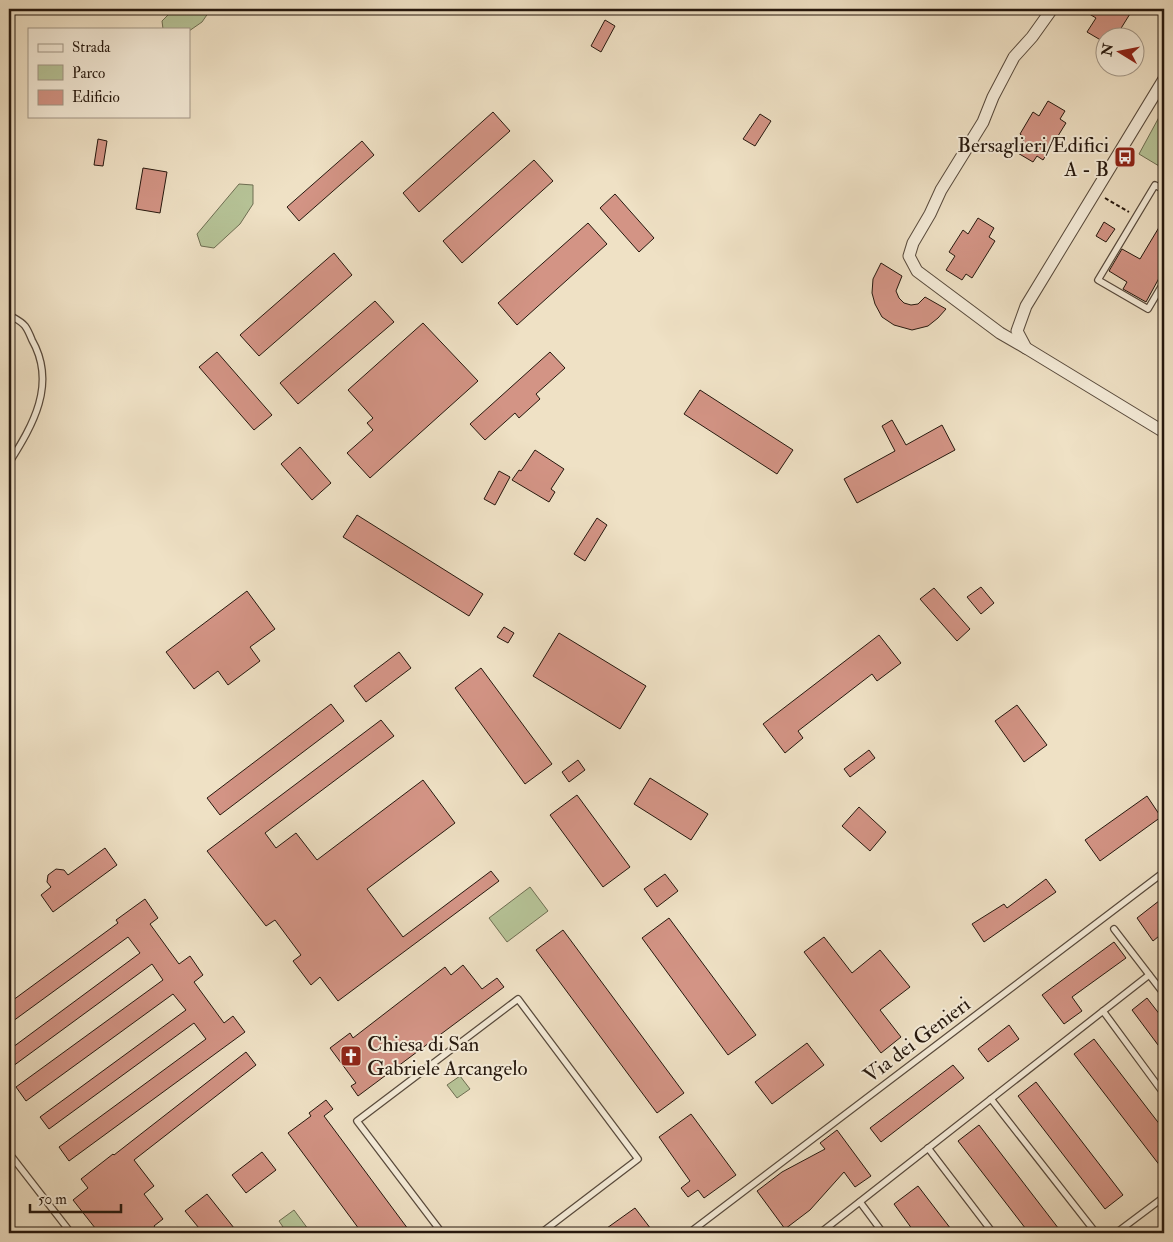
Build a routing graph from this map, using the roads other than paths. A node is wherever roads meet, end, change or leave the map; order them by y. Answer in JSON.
{"nodes":[{"id":1,"x":1052,"y":9,"type":"edge"},
{"id":2,"x":1164,"y":79,"type":"edge"},
{"id":3,"x":1164,"y":190,"type":"edge"},
{"id":4,"x":1164,"y":282,"type":"edge"},
{"id":5,"x":9,"y":315,"type":"edge"},
{"id":6,"x":1026,"y":348,"type":"junction"},
{"id":7,"x":1164,"y":432,"type":"edge"},
{"id":8,"x":9,"y":463,"type":"edge"},
{"id":9,"x":1164,"y":872,"type":"edge"},
{"id":10,"x":1114,"y":929,"type":"dead end"},
{"id":11,"x":1149,"y":975,"type":"junction"},
{"id":12,"x":1164,"y":994,"type":"edge"},
{"id":13,"x":1103,"y":1011,"type":"junction"},
{"id":14,"x":1164,"y":1094,"type":"edge"},
{"id":15,"x":991,"y":1099,"type":"junction"},
{"id":16,"x":928,"y":1148,"type":"junction"},
{"id":17,"x":9,"y":1153,"type":"edge"},
{"id":18,"x":1164,"y":1197,"type":"edge"},
{"id":19,"x":860,"y":1202,"type":"junction"},
{"id":20,"x":71,"y":1233,"type":"edge"},
{"id":21,"x":442,"y":1233,"type":"edge"},
{"id":22,"x":541,"y":1233,"type":"edge"},
{"id":23,"x":689,"y":1233,"type":"edge"},
{"id":24,"x":820,"y":1233,"type":"edge"},
{"id":25,"x":883,"y":1233,"type":"edge"},
{"id":26,"x":993,"y":1233,"type":"edge"},
{"id":27,"x":1096,"y":1233,"type":"edge"},
{"id":28,"x":1116,"y":1233,"type":"edge"}],
"edges":[{"from":1,"to":6,"type":"street"},
{"from":2,"to":6,"type":"street"},
{"from":3,"to":4,"type":"lane"},
{"from":5,"to":8,"type":"lane"},
{"from":6,"to":7,"type":"street"},
{"from":9,"to":23,"type":"lane","name":"Via dei Genieri"},
{"from":10,"to":11,"type":"lane"},
{"from":11,"to":12,"type":"lane"},
{"from":11,"to":13,"type":"lane"},
{"from":13,"to":14,"type":"lane"},
{"from":13,"to":15,"type":"lane"},
{"from":15,"to":16,"type":"lane"},
{"from":15,"to":27,"type":"lane"},
{"from":16,"to":19,"type":"lane"},
{"from":16,"to":26,"type":"lane"},
{"from":17,"to":20,"type":"lane"},
{"from":18,"to":28,"type":"lane"},
{"from":19,"to":24,"type":"lane"},
{"from":19,"to":25,"type":"lane"},
{"from":21,"to":22,"type":"lane"}]}
